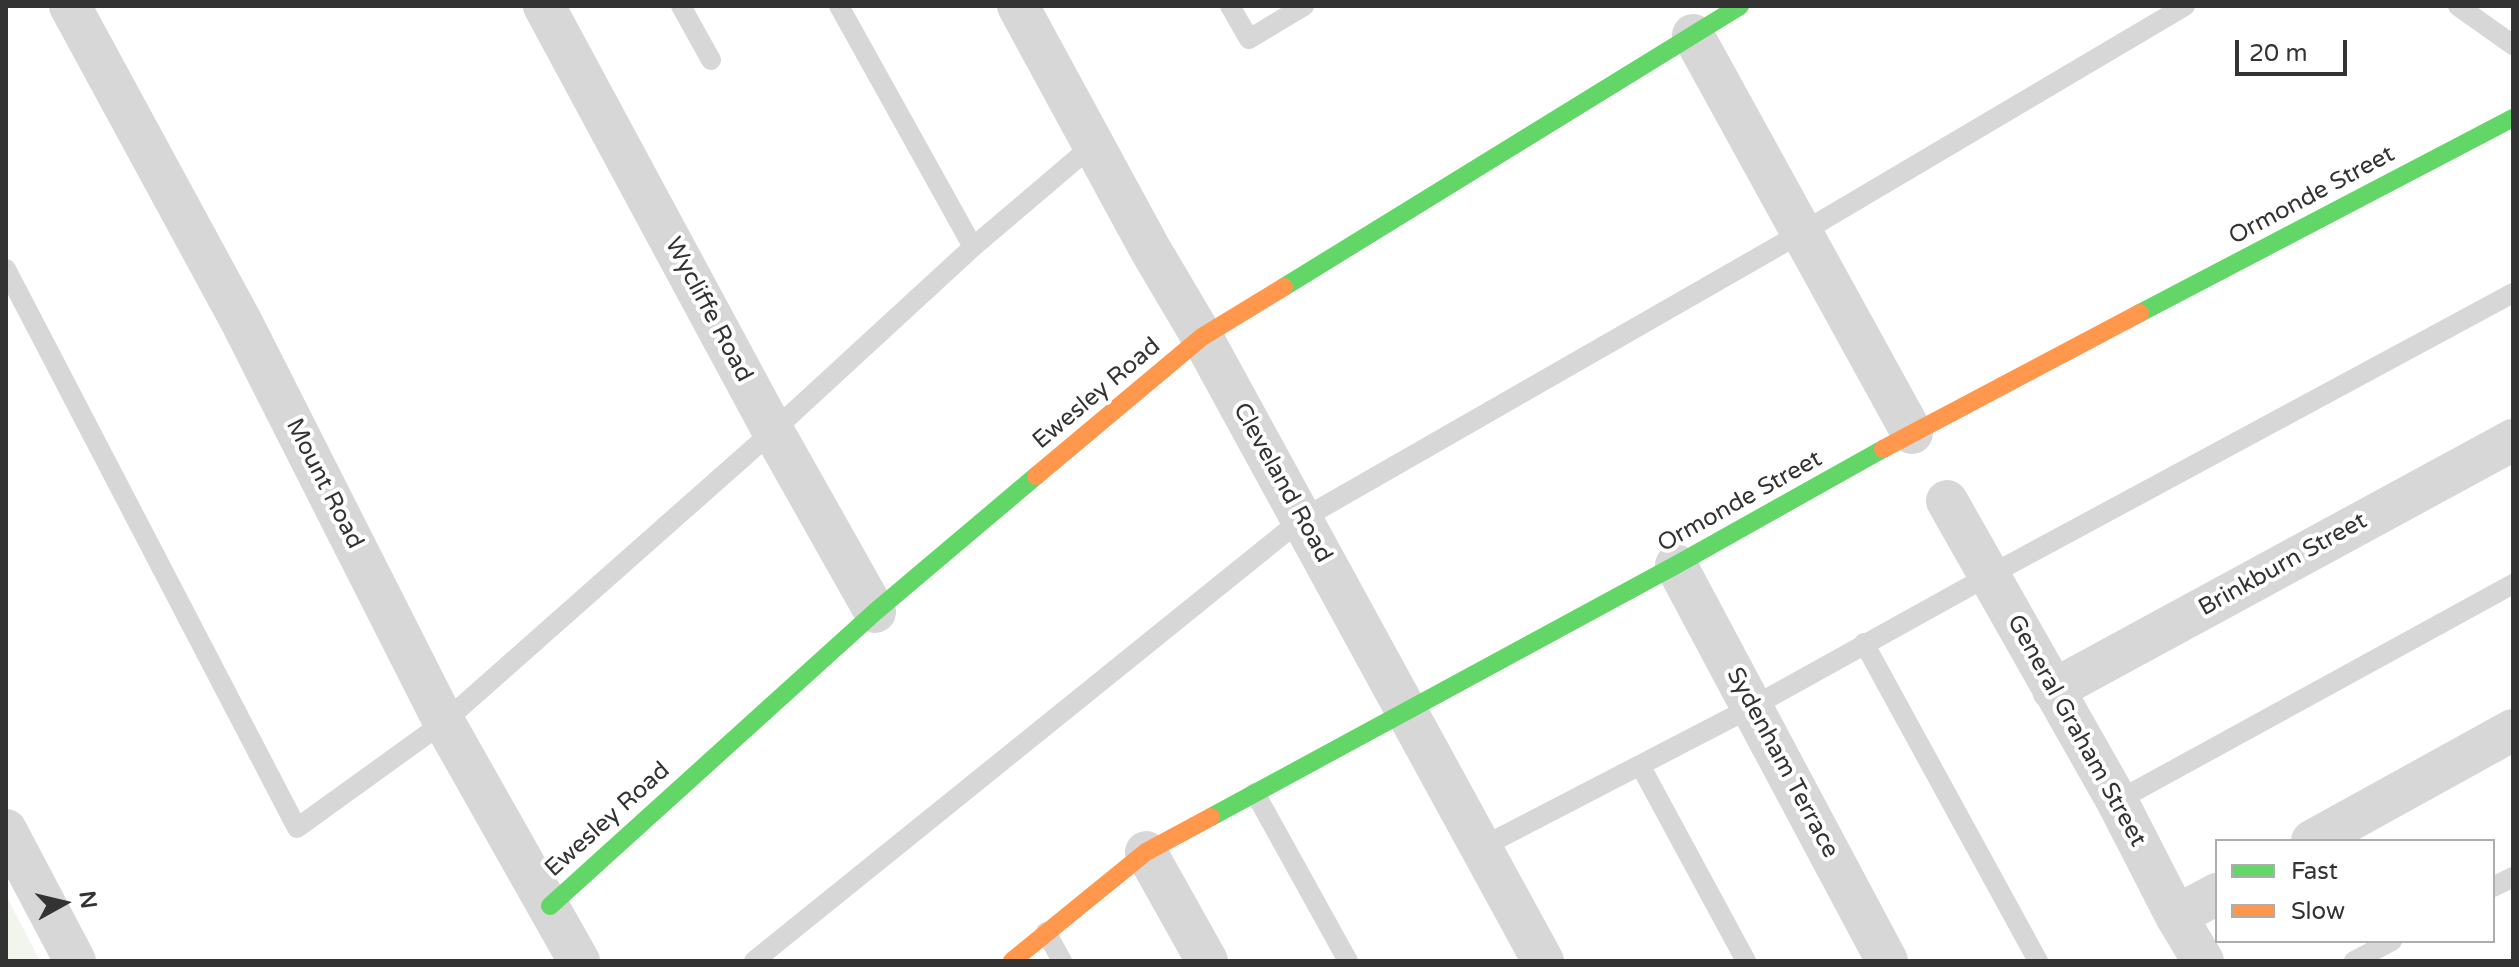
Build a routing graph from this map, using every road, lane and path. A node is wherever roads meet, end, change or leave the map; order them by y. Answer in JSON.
{"nodes":[{"id":1,"x":70,"y":6,"type":"edge"},
{"id":2,"x":544,"y":6,"type":"edge"},
{"id":3,"x":681,"y":6,"type":"edge"},
{"id":4,"x":839,"y":6,"type":"edge"},
{"id":5,"x":1018,"y":6,"type":"edge"},
{"id":6,"x":1230,"y":6,"type":"edge"},
{"id":7,"x":1304,"y":6,"type":"edge"},
{"id":8,"x":1740,"y":6,"type":"edge"},
{"id":9,"x":2185,"y":6,"type":"edge"},
{"id":10,"x":2458,"y":6,"type":"edge"},
{"id":11,"x":1693,"y":35,"type":"junction"},
{"id":12,"x":2513,"y":45,"type":"edge"},
{"id":13,"x":711,"y":60,"type":"dead end"},
{"id":14,"x":2513,"y":118,"type":"edge"},
{"id":15,"x":1093,"y":145,"type":"junction"},
{"id":16,"x":1801,"y":233,"type":"junction"},
{"id":17,"x":973,"y":247,"type":"junction"},
{"id":18,"x":6,"y":269,"type":"edge"},
{"id":19,"x":2513,"y":293,"type":"edge"},
{"id":20,"x":1202,"y":337,"type":"junction"},
{"id":21,"x":773,"y":431,"type":"junction"},
{"id":22,"x":1912,"y":433,"type":"junction"},
{"id":23,"x":2513,"y":440,"type":"edge"},
{"id":24,"x":1947,"y":501,"type":"dead end"},
{"id":25,"x":1302,"y":519,"type":"junction"},
{"id":26,"x":1676,"y":565,"type":"junction"},
{"id":27,"x":1990,"y":575,"type":"junction"},
{"id":28,"x":2513,"y":584,"type":"edge"},
{"id":29,"x":875,"y":612,"type":"junction"},
{"id":30,"x":1864,"y":643,"type":"junction"},
{"id":31,"x":2053,"y":690,"type":"junction"},
{"id":32,"x":1752,"y":707,"type":"junction"},
{"id":33,"x":1405,"y":711,"type":"junction"},
{"id":34,"x":444,"y":722,"type":"junction"},
{"id":35,"x":2513,"y":730,"type":"edge"},
{"id":36,"x":1640,"y":765,"type":"junction"},
{"id":37,"x":1255,"y":793,"type":"junction"},
{"id":38,"x":2117,"y":801,"type":"junction"},
{"id":39,"x":6,"y":830,"type":"edge"},
{"id":40,"x":2316,"y":839,"type":"edge"},
{"id":41,"x":1482,"y":847,"type":"junction"},
{"id":42,"x":1146,"y":852,"type":"junction"},
{"id":43,"x":2513,"y":877,"type":"edge"},
{"id":44,"x":2495,"y":886,"type":"edge"},
{"id":45,"x":2215,"y":895,"type":"edge"},
{"id":46,"x":550,"y":906,"type":"junction"},
{"id":47,"x":2176,"y":916,"type":"junction"},
{"id":48,"x":1046,"y":932,"type":"junction"},
{"id":49,"x":2388,"y":943,"type":"edge"},
{"id":50,"x":75,"y":961,"type":"edge"},
{"id":51,"x":579,"y":961,"type":"edge"},
{"id":52,"x":754,"y":961,"type":"edge"},
{"id":53,"x":1012,"y":961,"type":"edge"},
{"id":54,"x":1062,"y":961,"type":"edge"},
{"id":55,"x":1207,"y":961,"type":"edge"},
{"id":56,"x":1348,"y":961,"type":"edge"},
{"id":57,"x":1543,"y":961,"type":"edge"},
{"id":58,"x":1746,"y":961,"type":"edge"},
{"id":59,"x":1887,"y":961,"type":"edge"},
{"id":60,"x":2038,"y":961,"type":"edge"},
{"id":61,"x":2203,"y":961,"type":"edge"},
{"id":62,"x":2354,"y":961,"type":"edge"}],
"edges":[{"from":1,"to":34,"type":"street","name":"Mount Road"},
{"from":2,"to":21,"type":"street","name":"Wycliffe Road"},
{"from":3,"to":13,"type":"lane"},
{"from":4,"to":17,"type":"lane"},
{"from":5,"to":15,"type":"street","name":"Cleveland Road"},
{"from":6,"to":7,"type":"lane"},
{"from":8,"to":11,"type":"street","name":"Ewesley Road"},
{"from":9,"to":16,"type":"lane"},
{"from":10,"to":12,"type":"lane"},
{"from":11,"to":16,"type":"street"},
{"from":11,"to":20,"type":"street","name":"Ewesley Road"},
{"from":14,"to":22,"type":"street","name":"Ormonde Street"},
{"from":15,"to":17,"type":"lane"},
{"from":15,"to":20,"type":"street","name":"Cleveland Road"},
{"from":16,"to":22,"type":"street"},
{"from":16,"to":25,"type":"lane"},
{"from":17,"to":21,"type":"lane"},
{"from":18,"to":34,"type":"lane"},
{"from":19,"to":27,"type":"lane"},
{"from":20,"to":25,"type":"street","name":"Cleveland Road"},
{"from":20,"to":29,"type":"street","name":"Ewesley Road"},
{"from":21,"to":29,"type":"street","name":"Wycliffe Road"},
{"from":21,"to":34,"type":"lane"},
{"from":22,"to":26,"type":"street","name":"Ormonde Street"},
{"from":23,"to":31,"type":"street","name":"Brinkburn Street"},
{"from":24,"to":27,"type":"street","name":"General Graham Street"},
{"from":25,"to":33,"type":"street","name":"Cleveland Road"},
{"from":25,"to":52,"type":"lane"},
{"from":26,"to":32,"type":"street","name":"Sydenham Terrace"},
{"from":26,"to":33,"type":"street","name":"Ormonde Street"},
{"from":27,"to":30,"type":"lane"},
{"from":27,"to":31,"type":"street","name":"General Graham Street"},
{"from":28,"to":38,"type":"lane"},
{"from":29,"to":46,"type":"street","name":"Ewesley Road"},
{"from":30,"to":32,"type":"lane"},
{"from":30,"to":60,"type":"lane"},
{"from":31,"to":38,"type":"street","name":"General Graham Street"},
{"from":32,"to":36,"type":"lane"},
{"from":32,"to":59,"type":"street","name":"Sydenham Terrace"},
{"from":33,"to":37,"type":"street","name":"Ormonde Street"},
{"from":33,"to":41,"type":"street","name":"Cleveland Road"},
{"from":34,"to":46,"type":"street","name":"Mount Road"},
{"from":35,"to":40,"type":"street"},
{"from":36,"to":41,"type":"lane"},
{"from":36,"to":58,"type":"lane"},
{"from":37,"to":42,"type":"street","name":"Ormonde Street"},
{"from":37,"to":56,"type":"lane"},
{"from":38,"to":47,"type":"street","name":"General Graham Street"},
{"from":39,"to":50,"type":"street"},
{"from":41,"to":57,"type":"street","name":"Cleveland Road"},
{"from":42,"to":48,"type":"street","name":"Ormonde Street"},
{"from":42,"to":55,"type":"street"},
{"from":43,"to":44,"type":"lane"},
{"from":45,"to":47,"type":"street"},
{"from":46,"to":51,"type":"street","name":"Mount Road"},
{"from":47,"to":61,"type":"street","name":"General Graham Street"},
{"from":48,"to":53,"type":"street","name":"Ormonde Street"},
{"from":48,"to":54,"type":"lane"},
{"from":49,"to":62,"type":"lane"}]}
